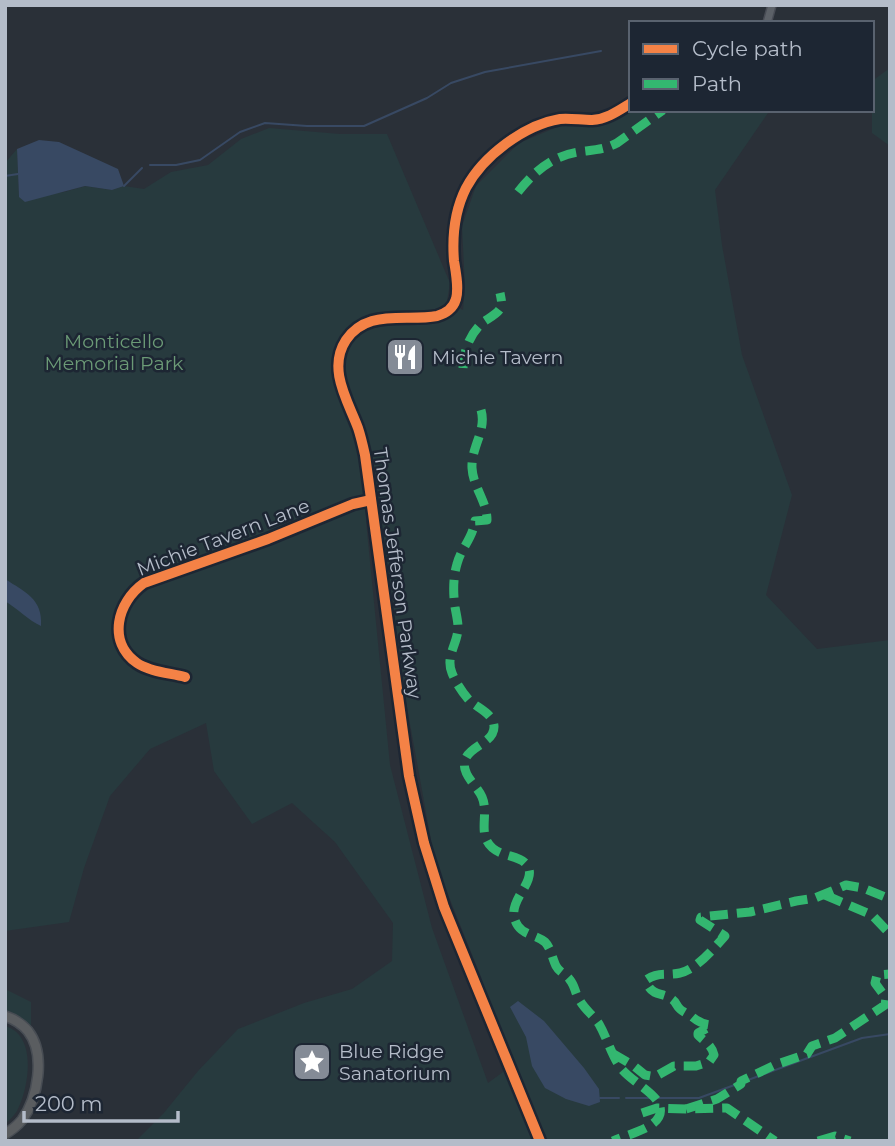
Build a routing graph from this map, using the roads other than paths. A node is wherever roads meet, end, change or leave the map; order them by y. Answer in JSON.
{"nodes":[{"id":1,"x":629,"y":104,"type":"edge"},
{"id":2,"x":371,"y":500,"type":"junction"},
{"id":3,"x":185,"y":677,"type":"dead end"},
{"id":4,"x":5,"y":1016,"type":"edge"},
{"id":5,"x":5,"y":1134,"type":"edge"},
{"id":6,"x":540,"y":1141,"type":"edge"}],
"edges":[{"from":1,"to":2,"type":"main road","name":"Thomas Jefferson Parkway"},
{"from":2,"to":3,"type":"street","name":"Michie Tavern Lane"},
{"from":2,"to":6,"type":"main road","name":"Thomas Jefferson Parkway"},
{"from":4,"to":5,"type":"highway"}]}
